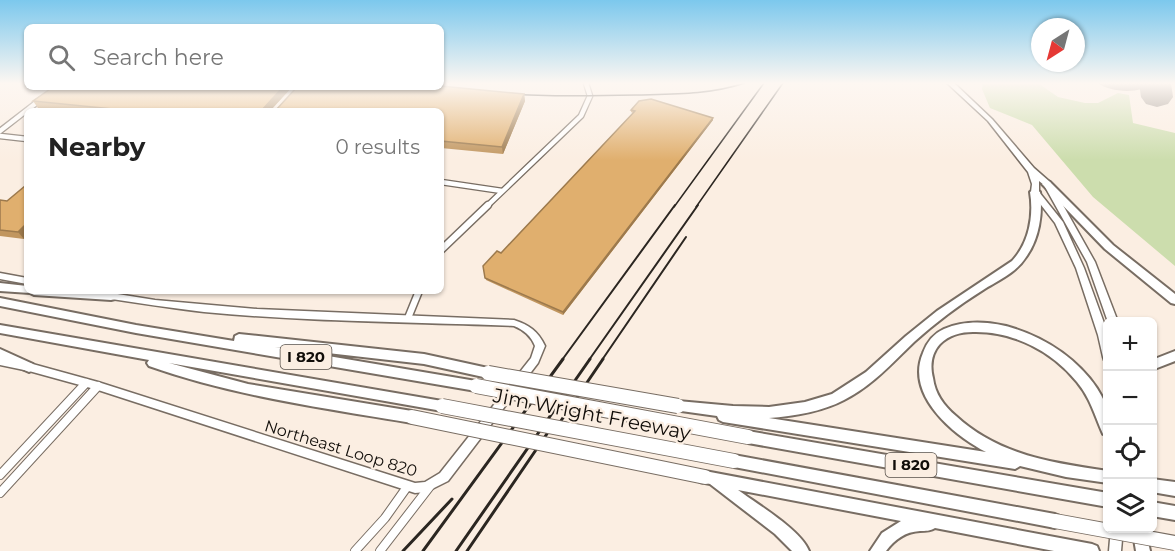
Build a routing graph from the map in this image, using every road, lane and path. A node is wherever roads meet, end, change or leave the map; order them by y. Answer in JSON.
{"nodes":[{"id":1,"x":584,"y":109,"type":"edge"},
{"id":2,"x":978,"y":109,"type":"edge"},
{"id":3,"x":24,"y":113,"type":"edge"},
{"id":4,"x":0,"y":132,"type":"edge"},
{"id":5,"x":24,"y":137,"type":"edge"},
{"id":6,"x":1031,"y":170,"type":"junction"},
{"id":7,"x":444,"y":182,"type":"edge"},
{"id":8,"x":1047,"y":184,"type":"junction"},
{"id":9,"x":502,"y":191,"type":"junction"},
{"id":10,"x":1035,"y":192,"type":"junction"},
{"id":11,"x":444,"y":246,"type":"edge"},
{"id":12,"x":0,"y":276,"type":"edge"},
{"id":13,"x":24,"y":280,"type":"edge"},
{"id":14,"x":0,"y":287,"type":"edge"},
{"id":15,"x":24,"y":290,"type":"edge"},
{"id":16,"x":80,"y":294,"type":"edge"},
{"id":17,"x":99,"y":294,"type":"edge"},
{"id":18,"x":418,"y":294,"type":"edge"},
{"id":19,"x":111,"y":296,"type":"junction"},
{"id":20,"x":1175,"y":300,"type":"edge"},
{"id":21,"x":0,"y":302,"type":"edge"},
{"id":22,"x":1112,"y":317,"type":"edge"},
{"id":23,"x":408,"y":318,"type":"junction"},
{"id":24,"x":0,"y":329,"type":"edge"},
{"id":25,"x":136,"y":329,"type":"junction"},
{"id":26,"x":1103,"y":340,"type":"edge"},
{"id":27,"x":130,"y":353,"type":"junction"},
{"id":28,"x":0,"y":354,"type":"edge"},
{"id":29,"x":1175,"y":356,"type":"edge"},
{"id":30,"x":0,"y":361,"type":"edge"},
{"id":31,"x":1157,"y":363,"type":"edge"},
{"id":32,"x":29,"y":367,"type":"junction"},
{"id":33,"x":86,"y":383,"type":"junction"},
{"id":34,"x":98,"y":386,"type":"junction"},
{"id":35,"x":771,"y":419,"type":"junction"},
{"id":36,"x":1105,"y":425,"type":"edge"},
{"id":37,"x":1073,"y":472,"type":"junction"},
{"id":38,"x":0,"y":475,"type":"edge"},
{"id":39,"x":1103,"y":476,"type":"edge"},
{"id":40,"x":709,"y":478,"type":"junction"},
{"id":41,"x":431,"y":485,"type":"junction"},
{"id":42,"x":1157,"y":486,"type":"edge"},
{"id":43,"x":407,"y":487,"type":"junction"},
{"id":44,"x":1173,"y":489,"type":"edge"},
{"id":45,"x":0,"y":493,"type":"edge"},
{"id":46,"x":1103,"y":499,"type":"edge"},
{"id":47,"x":1157,"y":510,"type":"edge"},
{"id":48,"x":1175,"y":513,"type":"edge"},
{"id":49,"x":961,"y":526,"type":"junction"},
{"id":50,"x":1117,"y":533,"type":"edge"},
{"id":51,"x":1140,"y":533,"type":"edge"},
{"id":52,"x":1140,"y":533,"type":"edge"},
{"id":53,"x":1175,"y":543,"type":"edge"},
{"id":54,"x":355,"y":551,"type":"edge"},
{"id":55,"x":380,"y":551,"type":"edge"},
{"id":56,"x":802,"y":551,"type":"edge"},
{"id":57,"x":877,"y":551,"type":"edge"},
{"id":58,"x":1092,"y":551,"type":"edge"},
{"id":59,"x":1115,"y":551,"type":"edge"},
{"id":60,"x":1138,"y":551,"type":"edge"},
{"id":61,"x":1143,"y":551,"type":"edge"}],
"edges":[{"from":1,"to":9,"type":"street"},
{"from":2,"to":6,"type":"main road"},
{"from":3,"to":4,"type":"street"},
{"from":4,"to":5,"type":"street"},
{"from":6,"to":8,"type":"main road"},
{"from":6,"to":10,"type":"main road"},
{"from":7,"to":9,"type":"street"},
{"from":8,"to":20,"type":"highway"},
{"from":8,"to":22,"type":"main road"},
{"from":9,"to":11,"type":"street"},
{"from":10,"to":26,"type":"main road"},
{"from":10,"to":35,"type":"highway"},
{"from":12,"to":13,"type":"street"},
{"from":14,"to":15,"type":"highway"},
{"from":16,"to":19,"type":"highway"},
{"from":17,"to":19,"type":"street","name":"Northeast Loop 820"},
{"from":18,"to":23,"type":"street"},
{"from":19,"to":23,"type":"street","name":"Northeast Loop 820"},
{"from":21,"to":25,"type":"highway","name":"Jim Wright Freeway","number":"I 820"},
{"from":23,"to":41,"type":"street","name":"Northeast Loop 820"},
{"from":24,"to":27,"type":"highway","name":"Jim Wright Freeway","number":"I 820"},
{"from":25,"to":35,"type":"highway","bridge":true},
{"from":25,"to":46,"type":"highway","name":"Jim Wright Freeway","number":"I 820","bridge":true},
{"from":27,"to":40,"type":"highway","bridge":true},
{"from":27,"to":53,"type":"highway","name":"Jim Wright Freeway","number":"I 820","bridge":true},
{"from":28,"to":32,"type":"highway"},
{"from":29,"to":31,"type":"highway"},
{"from":30,"to":32,"type":"street","name":"Northeast Loop 820"},
{"from":32,"to":33,"type":"street","name":"Northeast Loop 820"},
{"from":33,"to":34,"type":"street","name":"Northeast Loop 820"},
{"from":33,"to":38,"type":"street"},
{"from":34,"to":43,"type":"street","name":"Northeast Loop 820"},
{"from":34,"to":45,"type":"street"},
{"from":35,"to":37,"type":"highway"},
{"from":36,"to":37,"type":"highway"},
{"from":37,"to":39,"type":"highway"},
{"from":40,"to":49,"type":"highway"},
{"from":40,"to":56,"type":"highway"},
{"from":41,"to":43,"type":"street","name":"Northeast Loop 820"},
{"from":41,"to":55,"type":"street"},
{"from":42,"to":44,"type":"highway"},
{"from":43,"to":54,"type":"street"},
{"from":47,"to":48,"type":"highway"},
{"from":49,"to":57,"type":"highway"},
{"from":49,"to":58,"type":"highway"},
{"from":50,"to":59,"type":"main road"},
{"from":51,"to":60,"type":"main road"},
{"from":52,"to":61,"type":"highway"}]}
